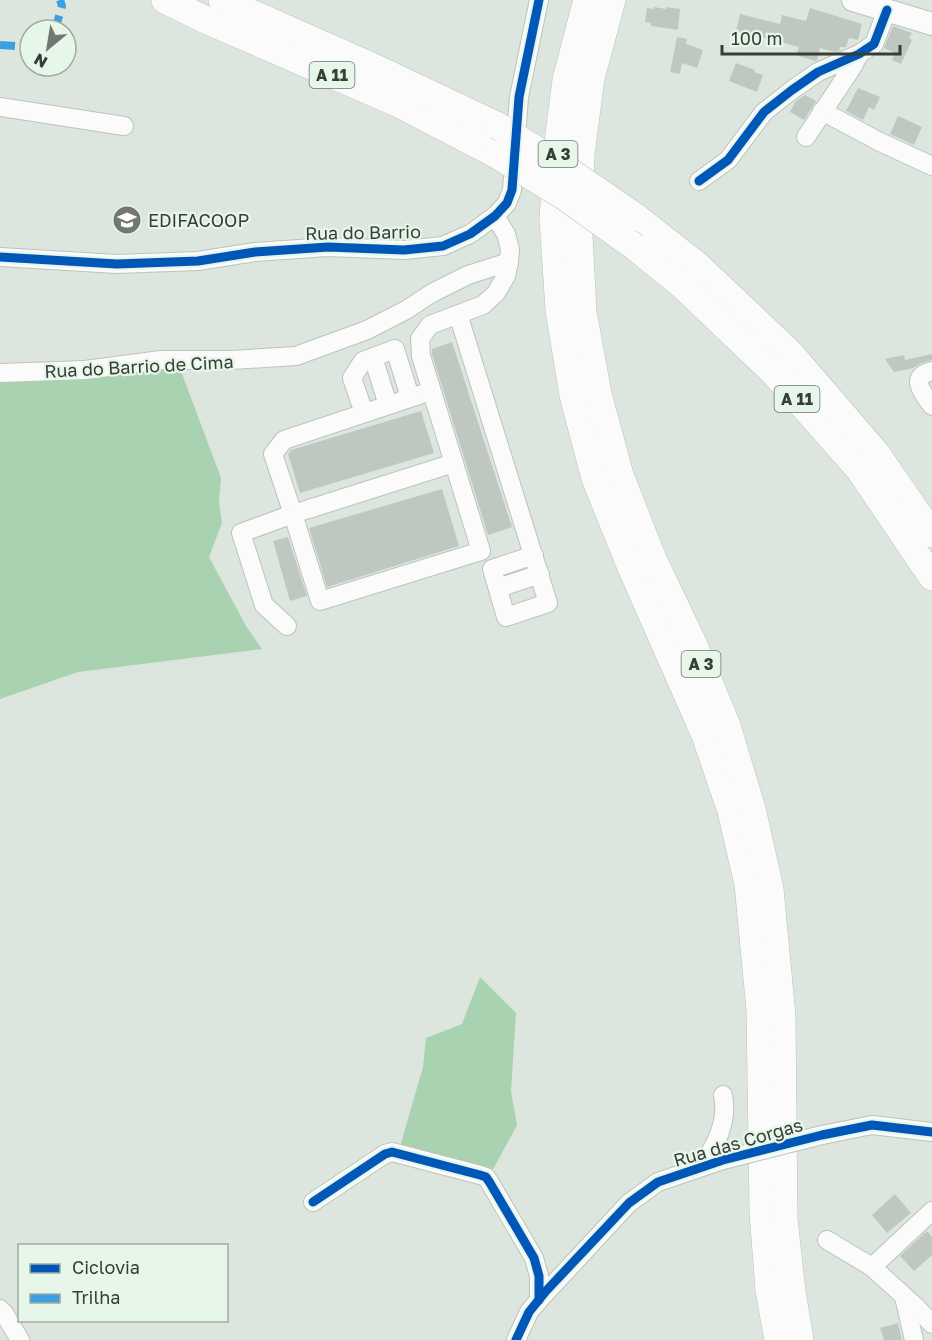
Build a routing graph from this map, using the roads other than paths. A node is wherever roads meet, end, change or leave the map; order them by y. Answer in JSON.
{"nodes":[{"id":1,"x":165,"y":0,"type":"edge"},
{"id":2,"x":222,"y":0,"type":"edge"},
{"id":3,"x":539,"y":0,"type":"edge"},
{"id":4,"x":587,"y":0,"type":"edge"},
{"id":5,"x":612,"y":0,"type":"edge"},
{"id":6,"x":853,"y":0,"type":"edge"},
{"id":7,"x":887,"y":10,"type":"junction"},
{"id":8,"x":932,"y":24,"type":"edge"},
{"id":9,"x":859,"y":54,"type":"junction"},
{"id":10,"x":0,"y":107,"type":"edge"},
{"id":11,"x":822,"y":111,"type":"junction"},
{"id":12,"x":124,"y":126,"type":"dead end"},
{"id":13,"x":806,"y":137,"type":"dead end"},
{"id":14,"x":932,"y":166,"type":"edge"},
{"id":15,"x":699,"y":181,"type":"dead end"},
{"id":16,"x":495,"y":216,"type":"junction"},
{"id":17,"x":0,"y":257,"type":"edge"},
{"id":18,"x":509,"y":262,"type":"junction"},
{"id":19,"x":458,"y":314,"type":"junction"},
{"id":20,"x":373,"y":357,"type":"junction"},
{"id":21,"x":928,"y":372,"type":"edge"},
{"id":22,"x":0,"y":373,"type":"edge"},
{"id":23,"x":431,"y":391,"type":"junction"},
{"id":24,"x":410,"y":397,"type":"junction"},
{"id":25,"x":388,"y":405,"type":"junction"},
{"id":26,"x":932,"y":406,"type":"edge"},
{"id":27,"x":364,"y":413,"type":"junction"},
{"id":28,"x":454,"y":463,"type":"junction"},
{"id":29,"x":293,"y":514,"type":"junction"},
{"id":30,"x":932,"y":534,"type":"edge"},
{"id":31,"x":534,"y":555,"type":"junction"},
{"id":32,"x":540,"y":574,"type":"junction"},
{"id":33,"x":932,"y":577,"type":"edge"},
{"id":34,"x":498,"y":588,"type":"junction"},
{"id":35,"x":287,"y":626,"type":"dead end"},
{"id":36,"x":723,"y":1095,"type":"dead end"},
{"id":37,"x":932,"y":1132,"type":"edge"},
{"id":38,"x":701,"y":1167,"type":"junction"},
{"id":39,"x":313,"y":1202,"type":"dead end"},
{"id":40,"x":932,"y":1211,"type":"edge"},
{"id":41,"x":827,"y":1240,"type":"dead end"},
{"id":42,"x":872,"y":1267,"type":"junction"},
{"id":43,"x":904,"y":1297,"type":"junction"},
{"id":44,"x":539,"y":1300,"type":"junction"},
{"id":45,"x":0,"y":1310,"type":"edge"},
{"id":46,"x":932,"y":1324,"type":"edge"},
{"id":47,"x":20,"y":1340,"type":"edge"},
{"id":48,"x":516,"y":1340,"type":"edge"},
{"id":49,"x":778,"y":1340,"type":"edge"},
{"id":50,"x":800,"y":1340,"type":"edge"},
{"id":51,"x":914,"y":1340,"type":"edge"}],
"edges":[{"from":1,"to":33,"type":"highway","number":"A 11","bridge":true},
{"from":2,"to":30,"type":"highway","number":"A 11","bridge":true},
{"from":3,"to":16,"type":"street","name":"Rua do Barrio"},
{"from":4,"to":49,"type":"highway","number":"A 3"},
{"from":5,"to":50,"type":"highway","number":"A 3"},
{"from":6,"to":7,"type":"main road"},
{"from":7,"to":8,"type":"main road"},
{"from":7,"to":9,"type":"street"},
{"from":9,"to":11,"type":"street"},
{"from":9,"to":15,"type":"street"},
{"from":10,"to":12,"type":"street"},
{"from":11,"to":13,"type":"street"},
{"from":11,"to":14,"type":"street"},
{"from":16,"to":17,"type":"street","name":"Rua do Barrio"},
{"from":16,"to":18,"type":"street"},
{"from":18,"to":19,"type":"street"},
{"from":18,"to":22,"type":"street","name":"Rua do Barrio de Cima"},
{"from":19,"to":23,"type":"street"},
{"from":19,"to":31,"type":"street"},
{"from":20,"to":24,"type":"street"},
{"from":20,"to":25,"type":"street"},
{"from":20,"to":27,"type":"street"},
{"from":21,"to":26,"type":"street"},
{"from":23,"to":24,"type":"street"},
{"from":23,"to":28,"type":"street"},
{"from":24,"to":25,"type":"street"},
{"from":25,"to":27,"type":"street"},
{"from":27,"to":29,"type":"street"},
{"from":28,"to":29,"type":"street"},
{"from":28,"to":29,"type":"street"},
{"from":29,"to":35,"type":"street"},
{"from":31,"to":32,"type":"street"},
{"from":31,"to":34,"type":"street"},
{"from":32,"to":34,"type":"street"},
{"from":32,"to":34,"type":"street"},
{"from":36,"to":38,"type":"street"},
{"from":37,"to":38,"type":"street","name":"Rua das Corgas","bridge":true},
{"from":38,"to":44,"type":"street","name":"Rua das Corgas"},
{"from":39,"to":44,"type":"street"},
{"from":40,"to":42,"type":"street"},
{"from":41,"to":42,"type":"street"},
{"from":42,"to":43,"type":"street"},
{"from":43,"to":46,"type":"street"},
{"from":43,"to":51,"type":"street"},
{"from":44,"to":48,"type":"street","name":"Rua das Corgas"},
{"from":45,"to":47,"type":"street"}]}
